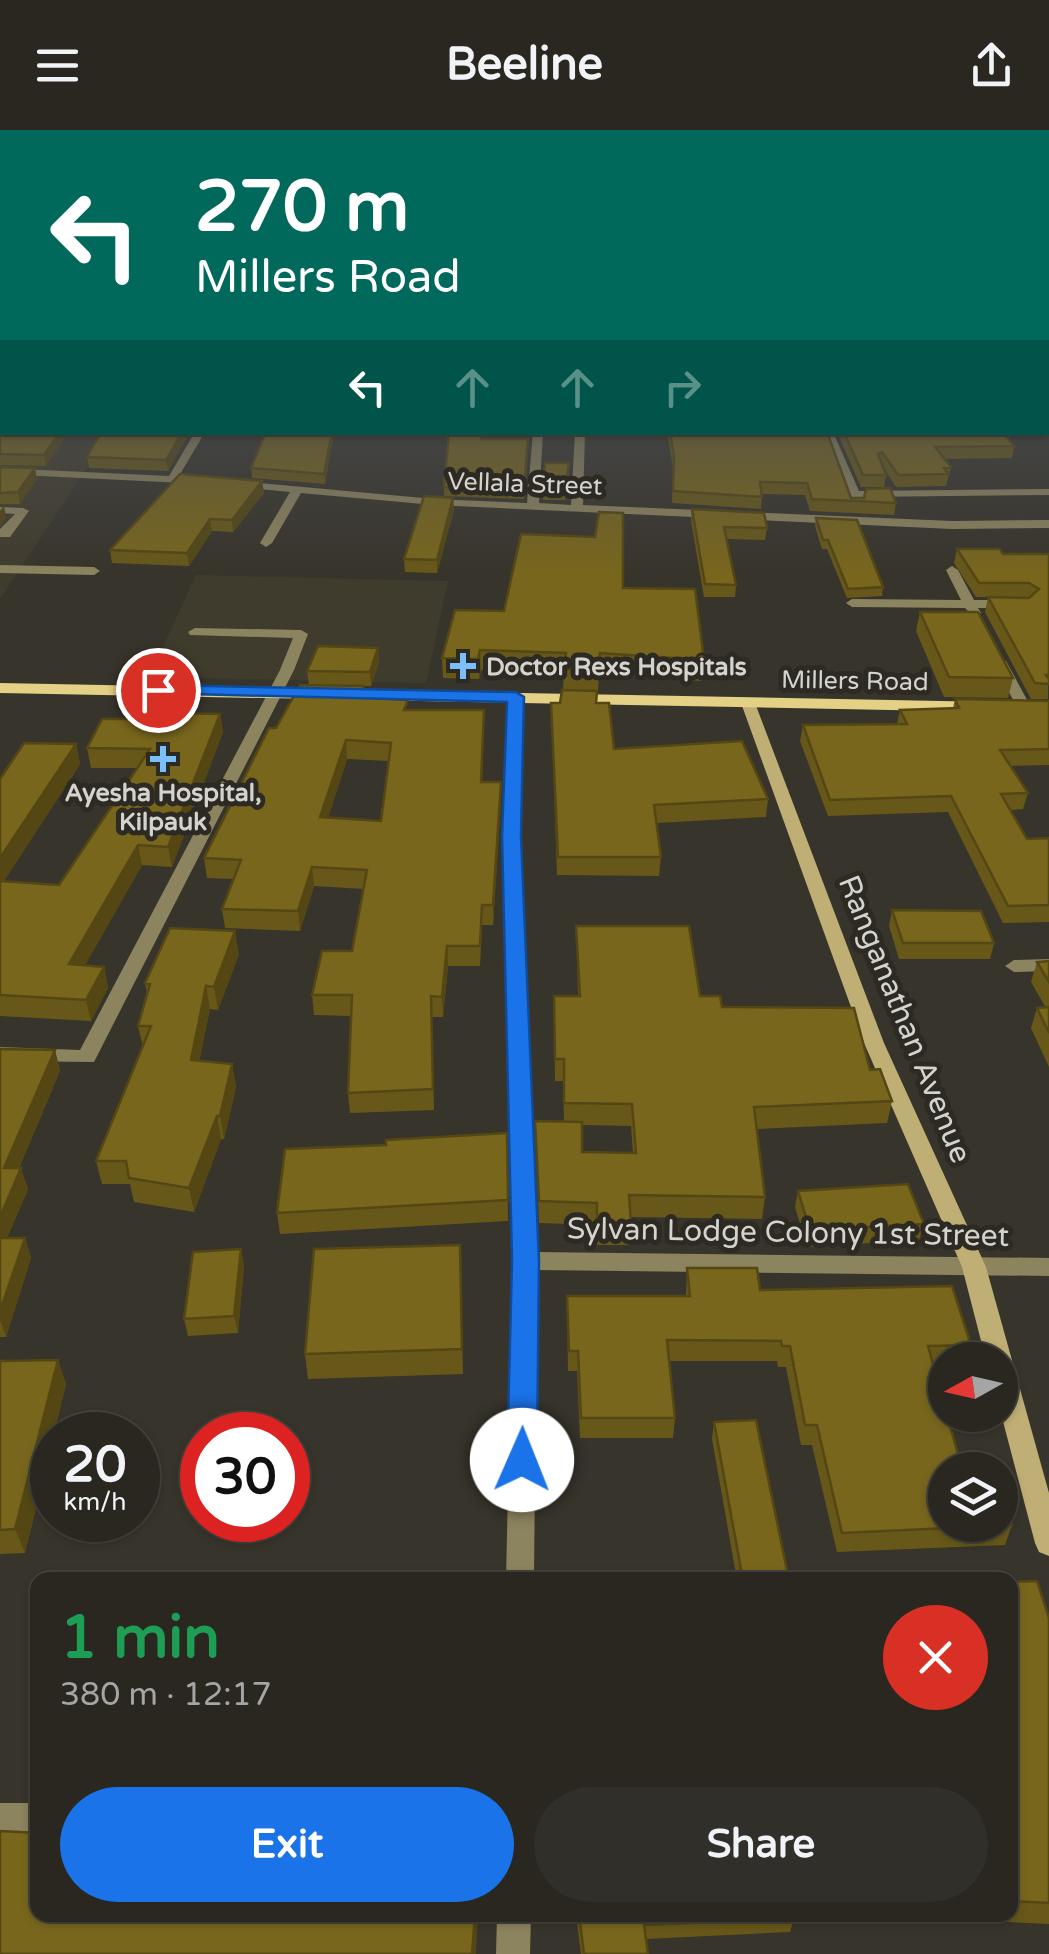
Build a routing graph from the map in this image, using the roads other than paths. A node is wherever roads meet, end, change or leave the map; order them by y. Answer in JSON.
{"nodes":[{"id":1,"x":198,"y":435,"type":"edge"},
{"id":2,"x":538,"y":435,"type":"edge"},
{"id":3,"x":580,"y":435,"type":"edge"},
{"id":4,"x":829,"y":435,"type":"edge"},
{"id":5,"x":0,"y":471,"type":"edge"},
{"id":6,"x":173,"y":478,"type":"junction"},
{"id":7,"x":297,"y":490,"type":"junction"},
{"id":8,"x":1049,"y":492,"type":"edge"},
{"id":9,"x":855,"y":494,"type":"junction"},
{"id":10,"x":533,"y":505,"type":"junction"},
{"id":11,"x":576,"y":507,"type":"junction"},
{"id":12,"x":0,"y":510,"type":"edge"},
{"id":13,"x":857,"y":520,"type":"junction"},
{"id":14,"x":1049,"y":524,"type":"edge"},
{"id":15,"x":0,"y":534,"type":"edge"},
{"id":16,"x":266,"y":543,"type":"dead end"},
{"id":17,"x":0,"y":569,"type":"edge"},
{"id":18,"x":94,"y":570,"type":"dead end"},
{"id":19,"x":952,"y":570,"type":"dead end"},
{"id":20,"x":852,"y":603,"type":"edge"},
{"id":21,"x":968,"y":604,"type":"junction"},
{"id":22,"x":1026,"y":605,"type":"edge"},
{"id":23,"x":978,"y":621,"type":"edge"},
{"id":24,"x":195,"y":632,"type":"dead end"},
{"id":25,"x":987,"y":638,"type":"edge"},
{"id":26,"x":0,"y":688,"type":"edge"},
{"id":27,"x":276,"y":690,"type":"junction"},
{"id":28,"x":516,"y":697,"type":"junction"},
{"id":29,"x":748,"y":704,"type":"junction"},
{"id":30,"x":1024,"y":708,"type":"junction"},
{"id":31,"x":1049,"y":708,"type":"edge"},
{"id":32,"x":1049,"y":965,"type":"edge"},
{"id":33,"x":1014,"y":966,"type":"dead end"},
{"id":34,"x":0,"y":1054,"type":"edge"},
{"id":35,"x":526,"y":1261,"type":"junction"},
{"id":36,"x":974,"y":1267,"type":"junction"},
{"id":37,"x":1049,"y":1267,"type":"edge"},
{"id":38,"x":995,"y":1342,"type":"edge"},
{"id":39,"x":1018,"y":1428,"type":"edge"},
{"id":40,"x":1049,"y":1543,"type":"edge"},
{"id":41,"x":520,"y":1572,"type":"edge"},
{"id":42,"x":0,"y":1819,"type":"edge"},
{"id":43,"x":30,"y":1820,"type":"edge"},
{"id":44,"x":514,"y":1922,"type":"edge"},
{"id":45,"x":513,"y":1954,"type":"edge"}],
"edges":[{"from":1,"to":6,"type":"street"},
{"from":2,"to":10,"type":"street"},
{"from":3,"to":11,"type":"street"},
{"from":4,"to":9,"type":"street"},
{"from":5,"to":6,"type":"street","name":"Vellala Street"},
{"from":6,"to":7,"type":"street","name":"Vellala Street"},
{"from":7,"to":10,"type":"street","name":"Vellala Street"},
{"from":7,"to":16,"type":"street"},
{"from":8,"to":9,"type":"street"},
{"from":9,"to":13,"type":"street"},
{"from":10,"to":11,"type":"street","name":"Vellala Street"},
{"from":11,"to":13,"type":"street","name":"Vellala Street"},
{"from":12,"to":15,"type":"street"},
{"from":13,"to":14,"type":"street","name":"Vellala Street"},
{"from":17,"to":18,"type":"street"},
{"from":19,"to":21,"type":"street"},
{"from":20,"to":21,"type":"street"},
{"from":21,"to":22,"type":"street"},
{"from":21,"to":23,"type":"street"},
{"from":24,"to":27,"type":"street"},
{"from":25,"to":30,"type":"street"},
{"from":26,"to":27,"type":"main road","name":"Millers Road"},
{"from":27,"to":28,"type":"main road","name":"Millers Road"},
{"from":27,"to":34,"type":"street"},
{"from":28,"to":29,"type":"main road","name":"Millers Road"},
{"from":28,"to":35,"type":"street"},
{"from":29,"to":30,"type":"main road","name":"Millers Road"},
{"from":29,"to":36,"type":"street","name":"Ranganathan Avenue"},
{"from":30,"to":31,"type":"main road","name":"Millers Road"},
{"from":32,"to":33,"type":"street"},
{"from":35,"to":36,"type":"street","name":"Sylvan Lodge Colony 1st Street"},
{"from":35,"to":41,"type":"street"},
{"from":36,"to":37,"type":"street","name":"Sylvan Lodge Colony 1st Street"},
{"from":36,"to":38,"type":"street","name":"Ranganathan Avenue"},
{"from":39,"to":40,"type":"street","name":"Ranganathan Avenue"},
{"from":42,"to":43,"type":"street"},
{"from":44,"to":45,"type":"street"}]}
